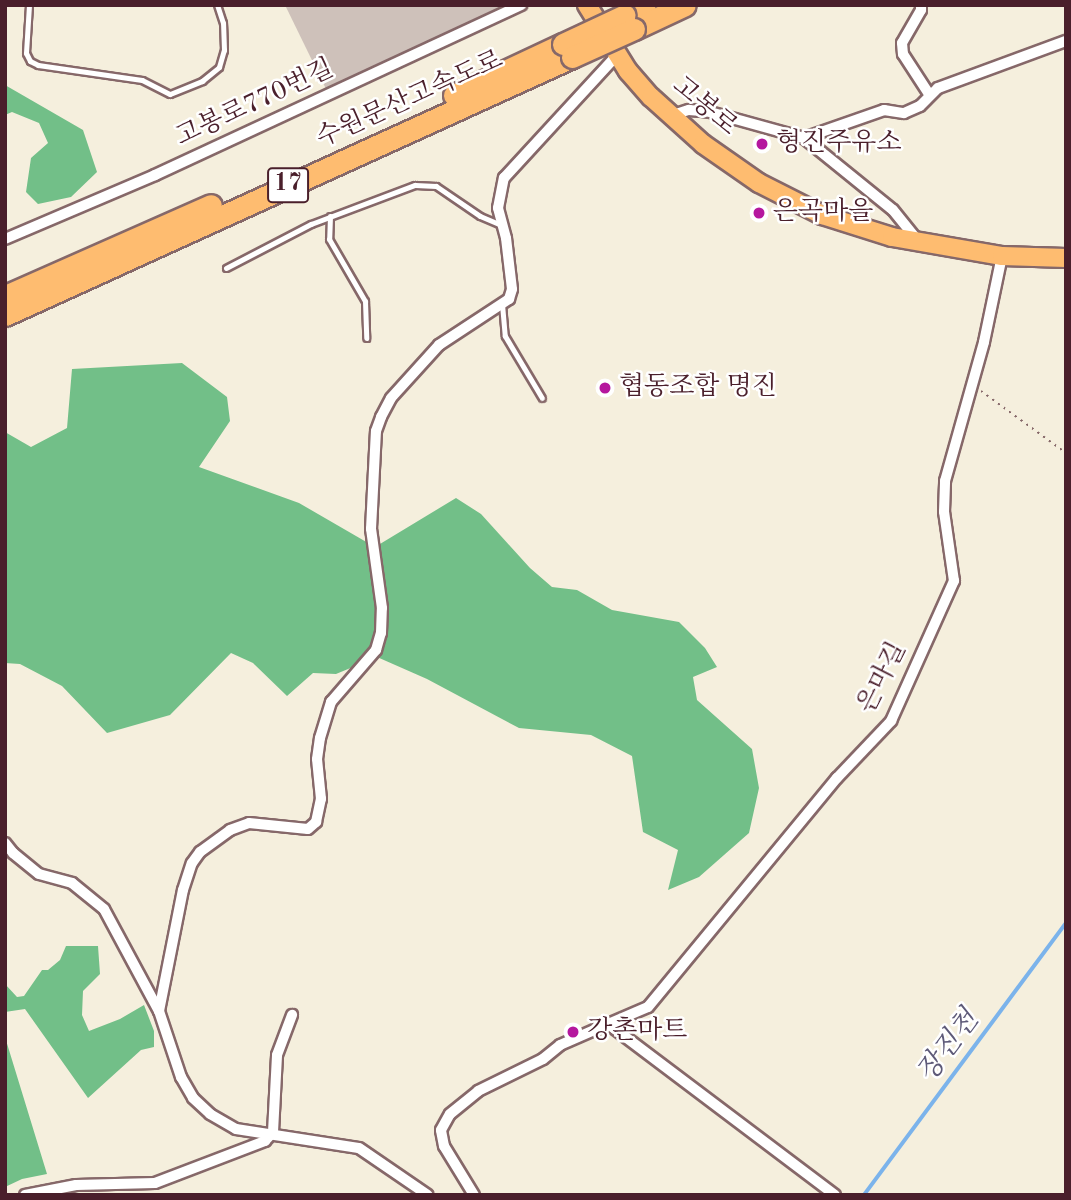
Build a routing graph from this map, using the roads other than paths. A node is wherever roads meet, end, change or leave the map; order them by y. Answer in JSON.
{"nodes":[{"id":1,"x":29,"y":5,"type":"edge"},
{"id":2,"x":217,"y":5,"type":"edge"},
{"id":3,"x":522,"y":5,"type":"edge"},
{"id":4,"x":587,"y":5,"type":"edge"},
{"id":5,"x":645,"y":5,"type":"edge"},
{"id":6,"x":685,"y":5,"type":"edge"},
{"id":7,"x":920,"y":5,"type":"edge"},
{"id":8,"x":630,"y":22,"type":"junction"},
{"id":9,"x":1066,"y":41,"type":"edge"},
{"id":10,"x":568,"y":50,"type":"junction"},
{"id":11,"x":618,"y":54,"type":"junction"},
{"id":12,"x":929,"y":94,"type":"junction"},
{"id":13,"x":670,"y":116,"type":"junction"},
{"id":14,"x":804,"y":138,"type":"junction"},
{"id":15,"x":331,"y":216,"type":"junction"},
{"id":16,"x":503,"y":226,"type":"junction"},
{"id":17,"x":5,"y":239,"type":"edge"},
{"id":18,"x":918,"y":241,"type":"junction"},
{"id":19,"x":1002,"y":256,"type":"junction"},
{"id":20,"x":1066,"y":258,"type":"edge"},
{"id":21,"x":226,"y":268,"type":"dead end"},
{"id":22,"x":5,"y":296,"type":"edge"},
{"id":23,"x":502,"y":304,"type":"junction"},
{"id":24,"x":5,"y":315,"type":"edge"},
{"id":25,"x":366,"y":338,"type":"dead end"},
{"id":26,"x":541,"y":398,"type":"dead end"},
{"id":27,"x":5,"y":843,"type":"edge"},
{"id":28,"x":159,"y":1011,"type":"junction"},
{"id":29,"x":292,"y":1016,"type":"dead end"},
{"id":30,"x":608,"y":1024,"type":"junction"},
{"id":31,"x":273,"y":1132,"type":"junction"},
{"id":32,"x":473,"y":1194,"type":"edge"},
{"id":33,"x":25,"y":1195,"type":"edge"},
{"id":34,"x":428,"y":1195,"type":"edge"},
{"id":35,"x":835,"y":1195,"type":"edge"}],
"edges":[{"from":1,"to":2,"type":"lane"},
{"from":3,"to":17,"type":"street","name":"고봉로770번길"},
{"from":4,"to":11,"type":"main road","name":"고봉로"},
{"from":5,"to":8,"type":"highway","name":"수원문산고속도로","number":"17"},
{"from":6,"to":8,"type":"highway","name":"수원문산고속도로","number":"17"},
{"from":7,"to":12,"type":"street"},
{"from":8,"to":10,"type":"highway","name":"수원문산고속도로","number":"17","bridge":true},
{"from":9,"to":12,"type":"street"},
{"from":10,"to":22,"type":"highway","name":"수원문산고속도로","number":"17"},
{"from":10,"to":24,"type":"highway","name":"수원문산고속도로","number":"17"},
{"from":11,"to":13,"type":"main road","name":"고봉로"},
{"from":11,"to":16,"type":"street"},
{"from":12,"to":14,"type":"street"},
{"from":13,"to":14,"type":"street"},
{"from":13,"to":18,"type":"main road","name":"고봉로"},
{"from":14,"to":18,"type":"street"},
{"from":15,"to":16,"type":"lane"},
{"from":15,"to":21,"type":"lane"},
{"from":15,"to":25,"type":"lane"},
{"from":16,"to":23,"type":"street"},
{"from":18,"to":19,"type":"main road","name":"고봉로"},
{"from":19,"to":20,"type":"main road","name":"고봉로"},
{"from":19,"to":30,"type":"street","name":"은마길"},
{"from":23,"to":26,"type":"lane"},
{"from":23,"to":28,"type":"street"},
{"from":27,"to":28,"type":"street"},
{"from":28,"to":31,"type":"street"},
{"from":29,"to":31,"type":"street"},
{"from":30,"to":32,"type":"street","name":"은마길"},
{"from":30,"to":35,"type":"street"},
{"from":31,"to":33,"type":"street"},
{"from":31,"to":34,"type":"street"}]}
